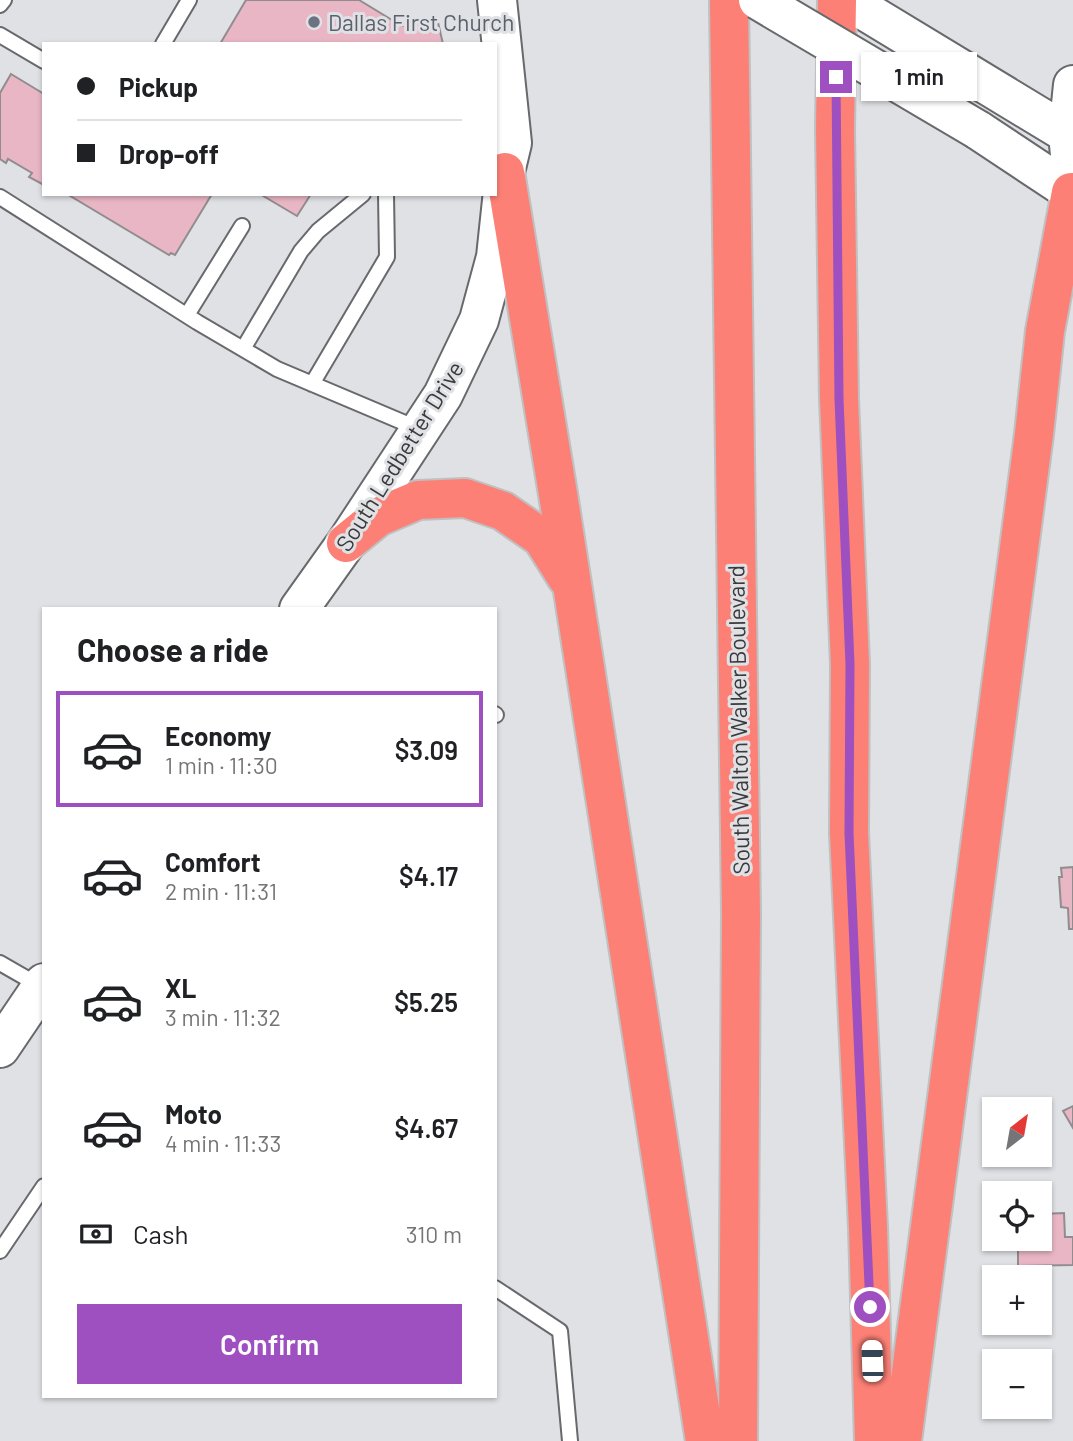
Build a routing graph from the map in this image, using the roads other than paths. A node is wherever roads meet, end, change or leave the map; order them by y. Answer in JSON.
{"nodes":[{"id":1,"x":4,"y":0,"type":"edge"},
{"id":2,"x":189,"y":0,"type":"edge"},
{"id":3,"x":473,"y":0,"type":"edge"},
{"id":4,"x":497,"y":0,"type":"edge"},
{"id":5,"x":729,"y":0,"type":"edge"},
{"id":6,"x":758,"y":0,"type":"edge"},
{"id":7,"x":837,"y":0,"type":"edge"},
{"id":8,"x":847,"y":0,"type":"edge"},
{"id":9,"x":0,"y":5,"type":"edge"},
{"id":10,"x":0,"y":35,"type":"edge"},
{"id":11,"x":164,"y":42,"type":"edge"},
{"id":12,"x":478,"y":42,"type":"edge"},
{"id":13,"x":42,"y":60,"type":"edge"},
{"id":14,"x":1073,"y":85,"type":"edge"},
{"id":15,"x":1071,"y":135,"type":"edge"},
{"id":16,"x":500,"y":164,"type":"edge"},
{"id":17,"x":1072,"y":192,"type":"edge"},
{"id":18,"x":361,"y":196,"type":"edge"},
{"id":19,"x":386,"y":196,"type":"edge"},
{"id":20,"x":0,"y":197,"type":"edge"},
{"id":21,"x":242,"y":226,"type":"dead end"},
{"id":22,"x":187,"y":315,"type":"junction"},
{"id":23,"x":243,"y":349,"type":"junction"},
{"id":24,"x":312,"y":384,"type":"junction"},
{"id":25,"x":420,"y":430,"type":"junction"},
{"id":26,"x":346,"y":543,"type":"junction"},
{"id":27,"x":574,"y":599,"type":"junction"},
{"id":28,"x":305,"y":607,"type":"edge"},
{"id":29,"x":0,"y":963,"type":"edge"},
{"id":30,"x":42,"y":984,"type":"edge"},
{"id":31,"x":42,"y":986,"type":"edge"},
{"id":32,"x":0,"y":1048,"type":"edge"},
{"id":33,"x":42,"y":1189,"type":"edge"},
{"id":34,"x":0,"y":1251,"type":"edge"},
{"id":35,"x":497,"y":1289,"type":"edge"},
{"id":36,"x":570,"y":1441,"type":"edge"},
{"id":37,"x":705,"y":1441,"type":"edge"},
{"id":38,"x":738,"y":1441,"type":"edge"},
{"id":39,"x":874,"y":1441,"type":"edge"},
{"id":40,"x":902,"y":1441,"type":"edge"}],
"edges":[{"from":1,"to":9,"type":"lane"},
{"from":2,"to":11,"type":"lane"},
{"from":3,"to":12,"type":"street"},
{"from":4,"to":16,"type":"street","name":"South Ledbetter Drive"},
{"from":5,"to":38,"type":"highway","name":"South Walton Walker Boulevard"},
{"from":6,"to":17,"type":"street","bridge":true},
{"from":7,"to":39,"type":"highway"},
{"from":8,"to":15,"type":"street"},
{"from":10,"to":13,"type":"lane"},
{"from":14,"to":15,"type":"street"},
{"from":15,"to":17,"type":"street"},
{"from":16,"to":25,"type":"street","name":"South Ledbetter Drive"},
{"from":16,"to":27,"type":"highway"},
{"from":17,"to":40,"type":"highway"},
{"from":18,"to":23,"type":"lane"},
{"from":19,"to":24,"type":"lane"},
{"from":20,"to":22,"type":"lane"},
{"from":21,"to":22,"type":"lane"},
{"from":22,"to":23,"type":"lane"},
{"from":23,"to":24,"type":"lane"},
{"from":24,"to":25,"type":"lane"},
{"from":25,"to":26,"type":"street","name":"South Ledbetter Drive"},
{"from":26,"to":27,"type":"highway"},
{"from":26,"to":28,"type":"street","name":"South Ledbetter Drive"},
{"from":27,"to":37,"type":"highway"},
{"from":29,"to":30,"type":"lane"},
{"from":31,"to":32,"type":"street"},
{"from":33,"to":34,"type":"lane"},
{"from":35,"to":36,"type":"lane"}]}
